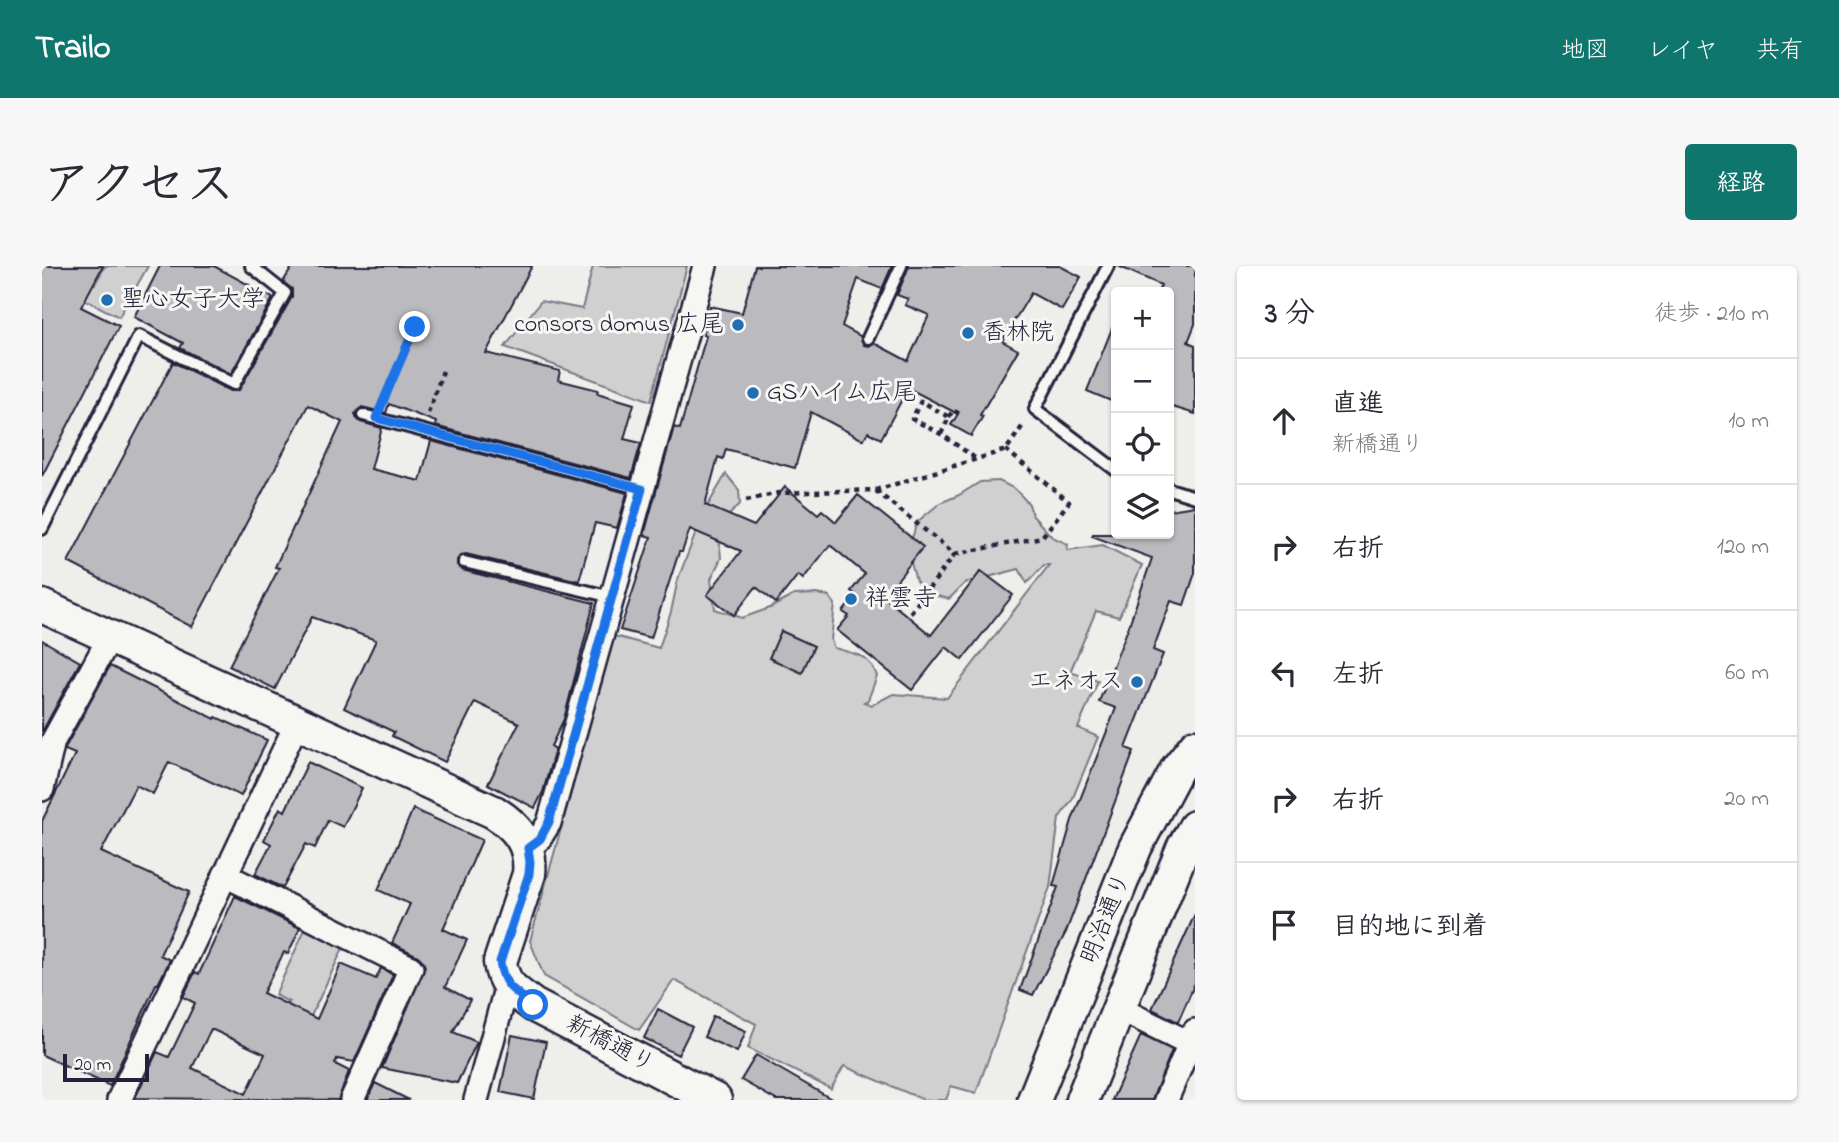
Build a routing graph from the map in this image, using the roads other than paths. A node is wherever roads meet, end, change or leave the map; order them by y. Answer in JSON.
{"nodes":[{"id":1,"x":251,"y":266,"type":"edge"},
{"id":2,"x":705,"y":266,"type":"edge"},
{"id":3,"x":901,"y":266,"type":"edge"},
{"id":4,"x":1108,"y":266,"type":"edge"},
{"id":5,"x":868,"y":338,"type":"dead end"},
{"id":6,"x":363,"y":415,"type":"dead end"},
{"id":7,"x":1111,"y":466,"type":"edge"},
{"id":8,"x":642,"y":489,"type":"junction"},
{"id":9,"x":1174,"y":491,"type":"edge"},
{"id":10,"x":1195,"y":497,"type":"edge"},
{"id":11,"x":42,"y":529,"type":"edge"},
{"id":12,"x":464,"y":562,"type":"dead end"},
{"id":13,"x":612,"y":597,"type":"junction"},
{"id":14,"x":42,"y":606,"type":"edge"},
{"id":15,"x":110,"y":637,"type":"junction"},
{"id":16,"x":297,"y":723,"type":"junction"},
{"id":17,"x":1195,"y":746,"type":"edge"},
{"id":18,"x":42,"y":789,"type":"edge"},
{"id":19,"x":1195,"y":827,"type":"edge"},
{"id":20,"x":528,"y":848,"type":"junction"},
{"id":21,"x":225,"y":875,"type":"junction"},
{"id":22,"x":507,"y":985,"type":"junction"},
{"id":23,"x":1120,"y":1009,"type":"junction"},
{"id":24,"x":1192,"y":1037,"type":"edge"},
{"id":25,"x":118,"y":1100,"type":"edge"},
{"id":26,"x":352,"y":1100,"type":"edge"},
{"id":27,"x":476,"y":1100,"type":"edge"},
{"id":28,"x":715,"y":1100,"type":"edge"},
{"id":29,"x":1034,"y":1100,"type":"edge"},
{"id":30,"x":1082,"y":1100,"type":"edge"},
{"id":31,"x":1166,"y":1100,"type":"edge"}],
"edges":[{"from":1,"to":11,"type":"lane"},
{"from":2,"to":8,"type":"street"},
{"from":3,"to":5,"type":"lane"},
{"from":4,"to":7,"type":"lane"},
{"from":6,"to":8,"type":"lane"},
{"from":8,"to":13,"type":"street"},
{"from":9,"to":10,"type":"lane"},
{"from":12,"to":13,"type":"lane"},
{"from":13,"to":20,"type":"street"},
{"from":14,"to":15,"type":"street"},
{"from":15,"to":16,"type":"street"},
{"from":15,"to":18,"type":"street"},
{"from":16,"to":20,"type":"street"},
{"from":16,"to":21,"type":"street"},
{"from":17,"to":29,"type":"street","name":"明治通り"},
{"from":19,"to":23,"type":"street","name":"明治通り"},
{"from":20,"to":22,"type":"street"},
{"from":21,"to":25,"type":"street"},
{"from":21,"to":26,"type":"street"},
{"from":22,"to":27,"type":"street"},
{"from":22,"to":28,"type":"street","name":"新橋通り"},
{"from":23,"to":24,"type":"street"},
{"from":23,"to":30,"type":"street","name":"明治通り"},
{"from":24,"to":31,"type":"street"}]}
